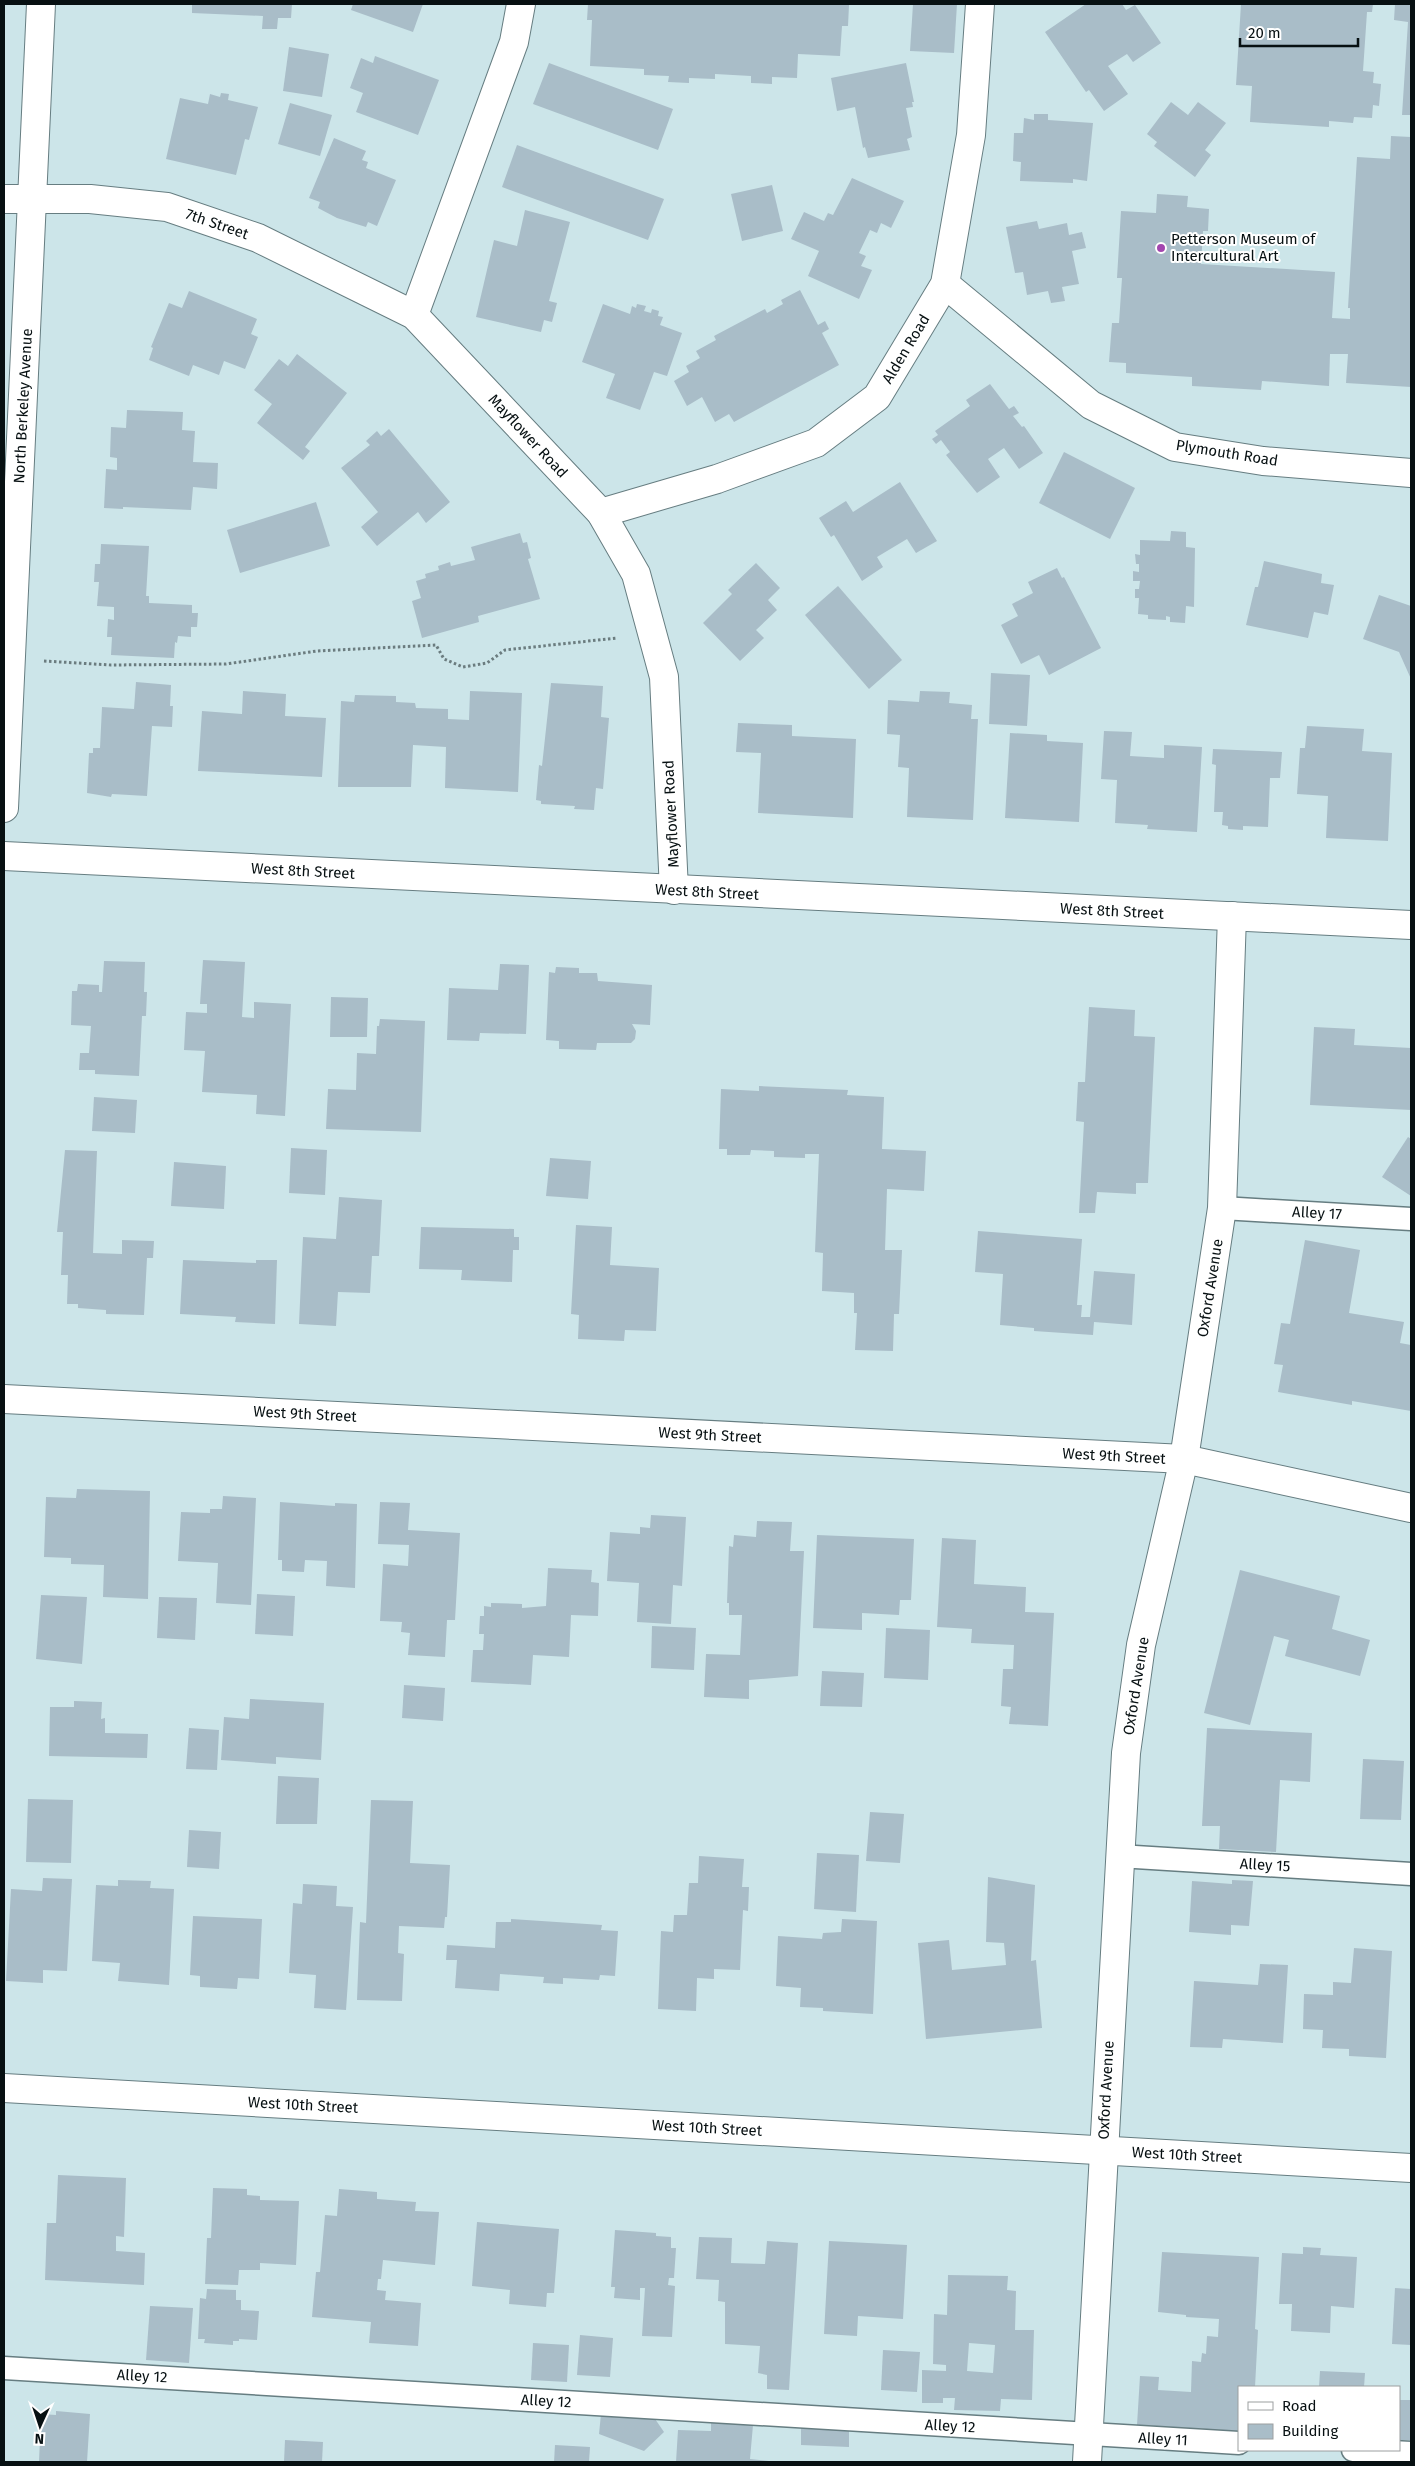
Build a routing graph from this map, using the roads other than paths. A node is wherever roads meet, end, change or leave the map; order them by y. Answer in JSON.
{"nodes":[{"id":1,"x":41,"y":4,"type":"edge"},
{"id":2,"x":522,"y":4,"type":"edge"},
{"id":3,"x":980,"y":4,"type":"edge"},
{"id":4,"x":4,"y":199,"type":"edge"},
{"id":5,"x":32,"y":200,"type":"junction"},
{"id":6,"x":945,"y":284,"type":"junction"},
{"id":7,"x":414,"y":315,"type":"junction"},
{"id":8,"x":1411,"y":473,"type":"edge"},
{"id":9,"x":601,"y":513,"type":"junction"},
{"id":10,"x":4,"y":808,"type":"edge"},
{"id":11,"x":4,"y":856,"type":"edge"},
{"id":12,"x":674,"y":890,"type":"junction"},
{"id":13,"x":1232,"y":916,"type":"junction"},
{"id":14,"x":1411,"y":925,"type":"edge"},
{"id":15,"x":1222,"y":1208,"type":"junction"},
{"id":16,"x":1411,"y":1219,"type":"edge"},
{"id":17,"x":4,"y":1399,"type":"edge"},
{"id":18,"x":1184,"y":1459,"type":"junction"},
{"id":19,"x":1411,"y":1508,"type":"edge"},
{"id":20,"x":1119,"y":1856,"type":"junction"},
{"id":21,"x":1411,"y":1874,"type":"edge"},
{"id":22,"x":4,"y":2088,"type":"edge"},
{"id":23,"x":1102,"y":2151,"type":"junction"},
{"id":24,"x":1411,"y":2168,"type":"edge"},
{"id":25,"x":4,"y":2368,"type":"edge"},
{"id":26,"x":1088,"y":2434,"type":"junction"},
{"id":27,"x":1238,"y":2443,"type":"edge"},
{"id":28,"x":1372,"y":2451,"type":"edge"},
{"id":29,"x":1411,"y":2453,"type":"edge"},
{"id":30,"x":1086,"y":2462,"type":"edge"}],
"edges":[{"from":1,"to":5,"type":"street","name":"North Berkeley Avenue"},
{"from":2,"to":7,"type":"street"},
{"from":3,"to":6,"type":"street","name":"Alden Road"},
{"from":4,"to":5,"type":"street","name":"7th Street"},
{"from":5,"to":7,"type":"street","name":"7th Street"},
{"from":5,"to":10,"type":"street","name":"North Berkeley Avenue"},
{"from":6,"to":8,"type":"street","name":"Plymouth Road"},
{"from":6,"to":9,"type":"street","name":"Alden Road"},
{"from":7,"to":9,"type":"street","name":"Mayflower Road"},
{"from":9,"to":12,"type":"street","name":"Mayflower Road"},
{"from":11,"to":12,"type":"street","name":"West 8th Street"},
{"from":12,"to":13,"type":"street","name":"West 8th Street"},
{"from":13,"to":14,"type":"street","name":"West 8th Street"},
{"from":13,"to":15,"type":"street","name":"Oxford Avenue"},
{"from":15,"to":16,"type":"lane","name":"Alley 17"},
{"from":15,"to":18,"type":"street","name":"Oxford Avenue"},
{"from":17,"to":18,"type":"street","name":"West 9th Street"},
{"from":18,"to":19,"type":"street","name":"West 9th Street"},
{"from":18,"to":20,"type":"street","name":"Oxford Avenue"},
{"from":20,"to":21,"type":"lane","name":"Alley 15"},
{"from":20,"to":23,"type":"street","name":"Oxford Avenue"},
{"from":22,"to":23,"type":"street","name":"West 10th Street"},
{"from":23,"to":24,"type":"street","name":"West 10th Street"},
{"from":23,"to":26,"type":"street","name":"Oxford Avenue"},
{"from":25,"to":26,"type":"lane","name":"Alley 12"},
{"from":26,"to":27,"type":"lane","name":"Alley 11"},
{"from":26,"to":30,"type":"street","name":"Oxford Avenue"},
{"from":28,"to":29,"type":"lane"}]}
